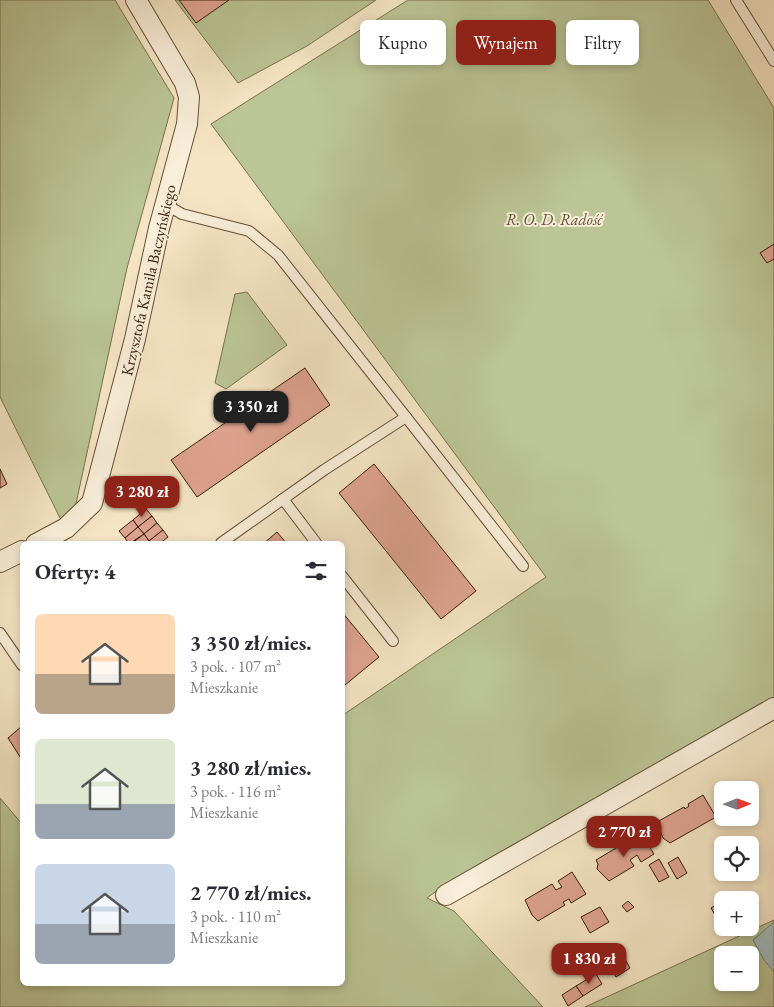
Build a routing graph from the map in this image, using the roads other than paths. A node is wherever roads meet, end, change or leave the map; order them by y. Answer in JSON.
{"nodes":[{"id":1,"x":136,"y":0,"type":"edge"},
{"id":2,"x":736,"y":0,"type":"edge"},
{"id":3,"x":774,"y":61,"type":"edge"},
{"id":4,"x":165,"y":204,"type":"junction"},
{"id":5,"x":406,"y":416,"type":"junction"},
{"id":6,"x":283,"y":499,"type":"junction"},
{"id":7,"x":42,"y":541,"type":"edge"},
{"id":8,"x":224,"y":541,"type":"edge"},
{"id":9,"x":315,"y":541,"type":"edge"},
{"id":10,"x":20,"y":552,"type":"edge"},
{"id":11,"x":0,"y":562,"type":"edge"},
{"id":12,"x":523,"y":566,"type":"dead end"},
{"id":13,"x":345,"y":580,"type":"edge"},
{"id":14,"x":0,"y":633,"type":"edge"},
{"id":15,"x":393,"y":641,"type":"dead end"},
{"id":16,"x":20,"y":662,"type":"edge"},
{"id":17,"x":774,"y":708,"type":"edge"},
{"id":18,"x":446,"y":895,"type":"dead end"}],
"edges":[{"from":1,"to":4,"type":"street","name":"Krzysztofa Kamila Baczyńskiego"},
{"from":2,"to":3,"type":"lane"},
{"from":4,"to":5,"type":"lane"},
{"from":4,"to":7,"type":"street","name":"Krzysztofa Kamila Baczyńskiego"},
{"from":5,"to":6,"type":"lane"},
{"from":5,"to":12,"type":"lane"},
{"from":6,"to":8,"type":"lane"},
{"from":6,"to":9,"type":"lane"},
{"from":10,"to":11,"type":"street"},
{"from":13,"to":15,"type":"lane"},
{"from":14,"to":16,"type":"lane"},
{"from":17,"to":18,"type":"street"}]}
